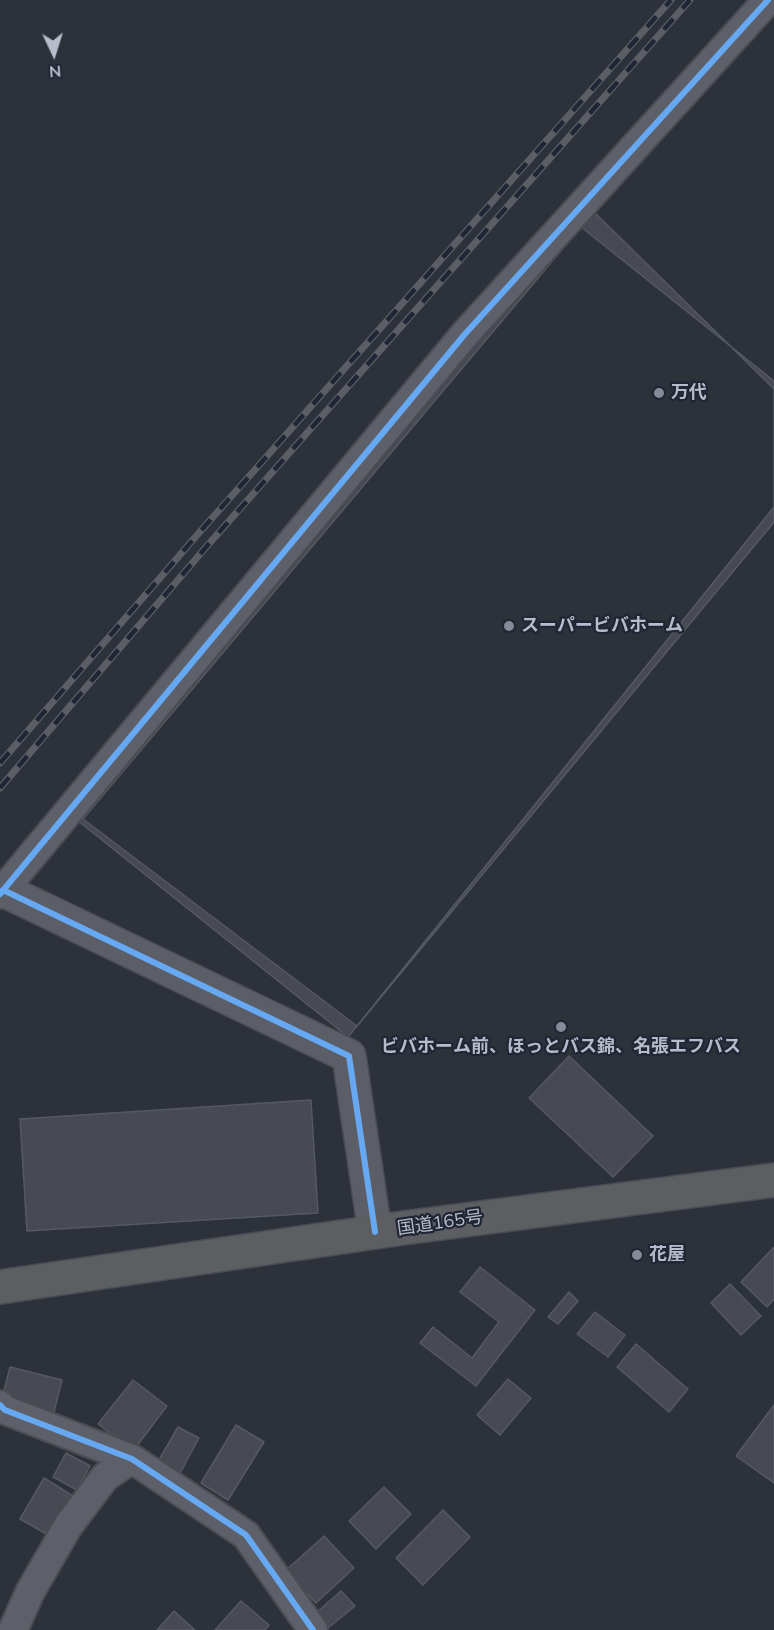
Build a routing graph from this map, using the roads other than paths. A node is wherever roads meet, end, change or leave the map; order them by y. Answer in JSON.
{"nodes":[{"id":1,"x":768,"y":0,"type":"edge"},
{"id":2,"x":2,"y":892,"type":"edge"},
{"id":3,"x":774,"y":1180,"type":"edge"},
{"id":4,"x":375,"y":1232,"type":"junction"},
{"id":5,"x":0,"y":1287,"type":"edge"},
{"id":6,"x":0,"y":1405,"type":"edge"},
{"id":7,"x":132,"y":1459,"type":"junction"},
{"id":8,"x":13,"y":1630,"type":"edge"},
{"id":9,"x":313,"y":1630,"type":"edge"}],
"edges":[{"from":1,"to":2,"type":"street"},
{"from":2,"to":4,"type":"street"},
{"from":3,"to":4,"type":"highway","name":"国道165号"},
{"from":4,"to":5,"type":"highway","name":"国道165号"},
{"from":6,"to":7,"type":"street"},
{"from":7,"to":8,"type":"street"},
{"from":7,"to":9,"type":"street"}]}
